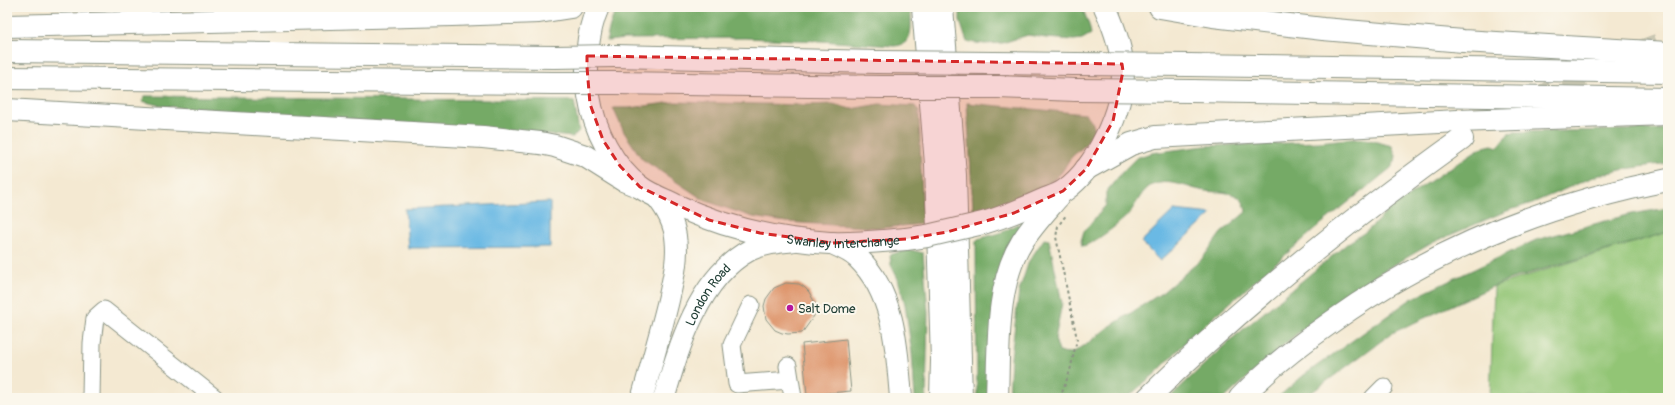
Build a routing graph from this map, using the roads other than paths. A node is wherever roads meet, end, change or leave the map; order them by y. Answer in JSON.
{"nodes":[{"id":1,"x":571,"y":7,"type":"edge"},
{"id":2,"x":598,"y":7,"type":"edge"},
{"id":3,"x":922,"y":7,"type":"edge"},
{"id":4,"x":942,"y":7,"type":"edge"},
{"id":5,"x":1104,"y":7,"type":"edge"},
{"id":6,"x":1160,"y":7,"type":"edge"},
{"id":7,"x":7,"y":26,"type":"edge"},
{"id":8,"x":7,"y":51,"type":"edge"},
{"id":9,"x":1668,"y":54,"type":"edge"},
{"id":10,"x":1668,"y":72,"type":"edge"},
{"id":11,"x":7,"y":78,"type":"edge"},
{"id":12,"x":1668,"y":99,"type":"edge"},
{"id":13,"x":7,"y":110,"type":"edge"},
{"id":14,"x":1668,"y":114,"type":"edge"},
{"id":15,"x":1462,"y":139,"type":"dead end"},
{"id":16,"x":1668,"y":180,"type":"edge"},
{"id":17,"x":1076,"y":189,"type":"junction"},
{"id":18,"x":647,"y":191,"type":"junction"},
{"id":19,"x":798,"y":240,"type":"junction"},
{"id":20,"x":832,"y":243,"type":"junction"},
{"id":21,"x":751,"y":305,"type":"dead end"},
{"id":22,"x":92,"y":398,"type":"edge"},
{"id":23,"x":215,"y":398,"type":"edge"},
{"id":24,"x":642,"y":398,"type":"edge"},
{"id":25,"x":664,"y":398,"type":"edge"},
{"id":26,"x":793,"y":398,"type":"edge"},
{"id":27,"x":901,"y":398,"type":"edge"},
{"id":28,"x":941,"y":398,"type":"edge"},
{"id":29,"x":961,"y":398,"type":"edge"},
{"id":30,"x":997,"y":398,"type":"edge"},
{"id":31,"x":1148,"y":398,"type":"edge"},
{"id":32,"x":1240,"y":398,"type":"edge"}],
"edges":[{"from":1,"to":7,"type":"highway"},
{"from":2,"to":18,"type":"highway","name":"Swanley Interchange"},
{"from":3,"to":28,"type":"highway"},
{"from":4,"to":29,"type":"highway"},
{"from":5,"to":17,"type":"highway"},
{"from":6,"to":9,"type":"highway"},
{"from":8,"to":10,"type":"highway","bridge":true},
{"from":11,"to":12,"type":"highway","bridge":true},
{"from":13,"to":18,"type":"highway"},
{"from":14,"to":17,"type":"highway","name":"Swanley Interchange"},
{"from":15,"to":31,"type":"highway"},
{"from":16,"to":32,"type":"highway"},
{"from":17,"to":20,"type":"highway","name":"Swanley Interchange","bridge":true},
{"from":17,"to":30,"type":"highway"},
{"from":18,"to":19,"type":"highway","name":"Swanley Interchange"},
{"from":18,"to":24,"type":"main road"},
{"from":19,"to":20,"type":"highway","name":"Swanley Interchange"},
{"from":19,"to":25,"type":"main road","name":"London Road"},
{"from":20,"to":27,"type":"highway"},
{"from":21,"to":26,"type":"lane"},
{"from":22,"to":23,"type":"lane"}]}
